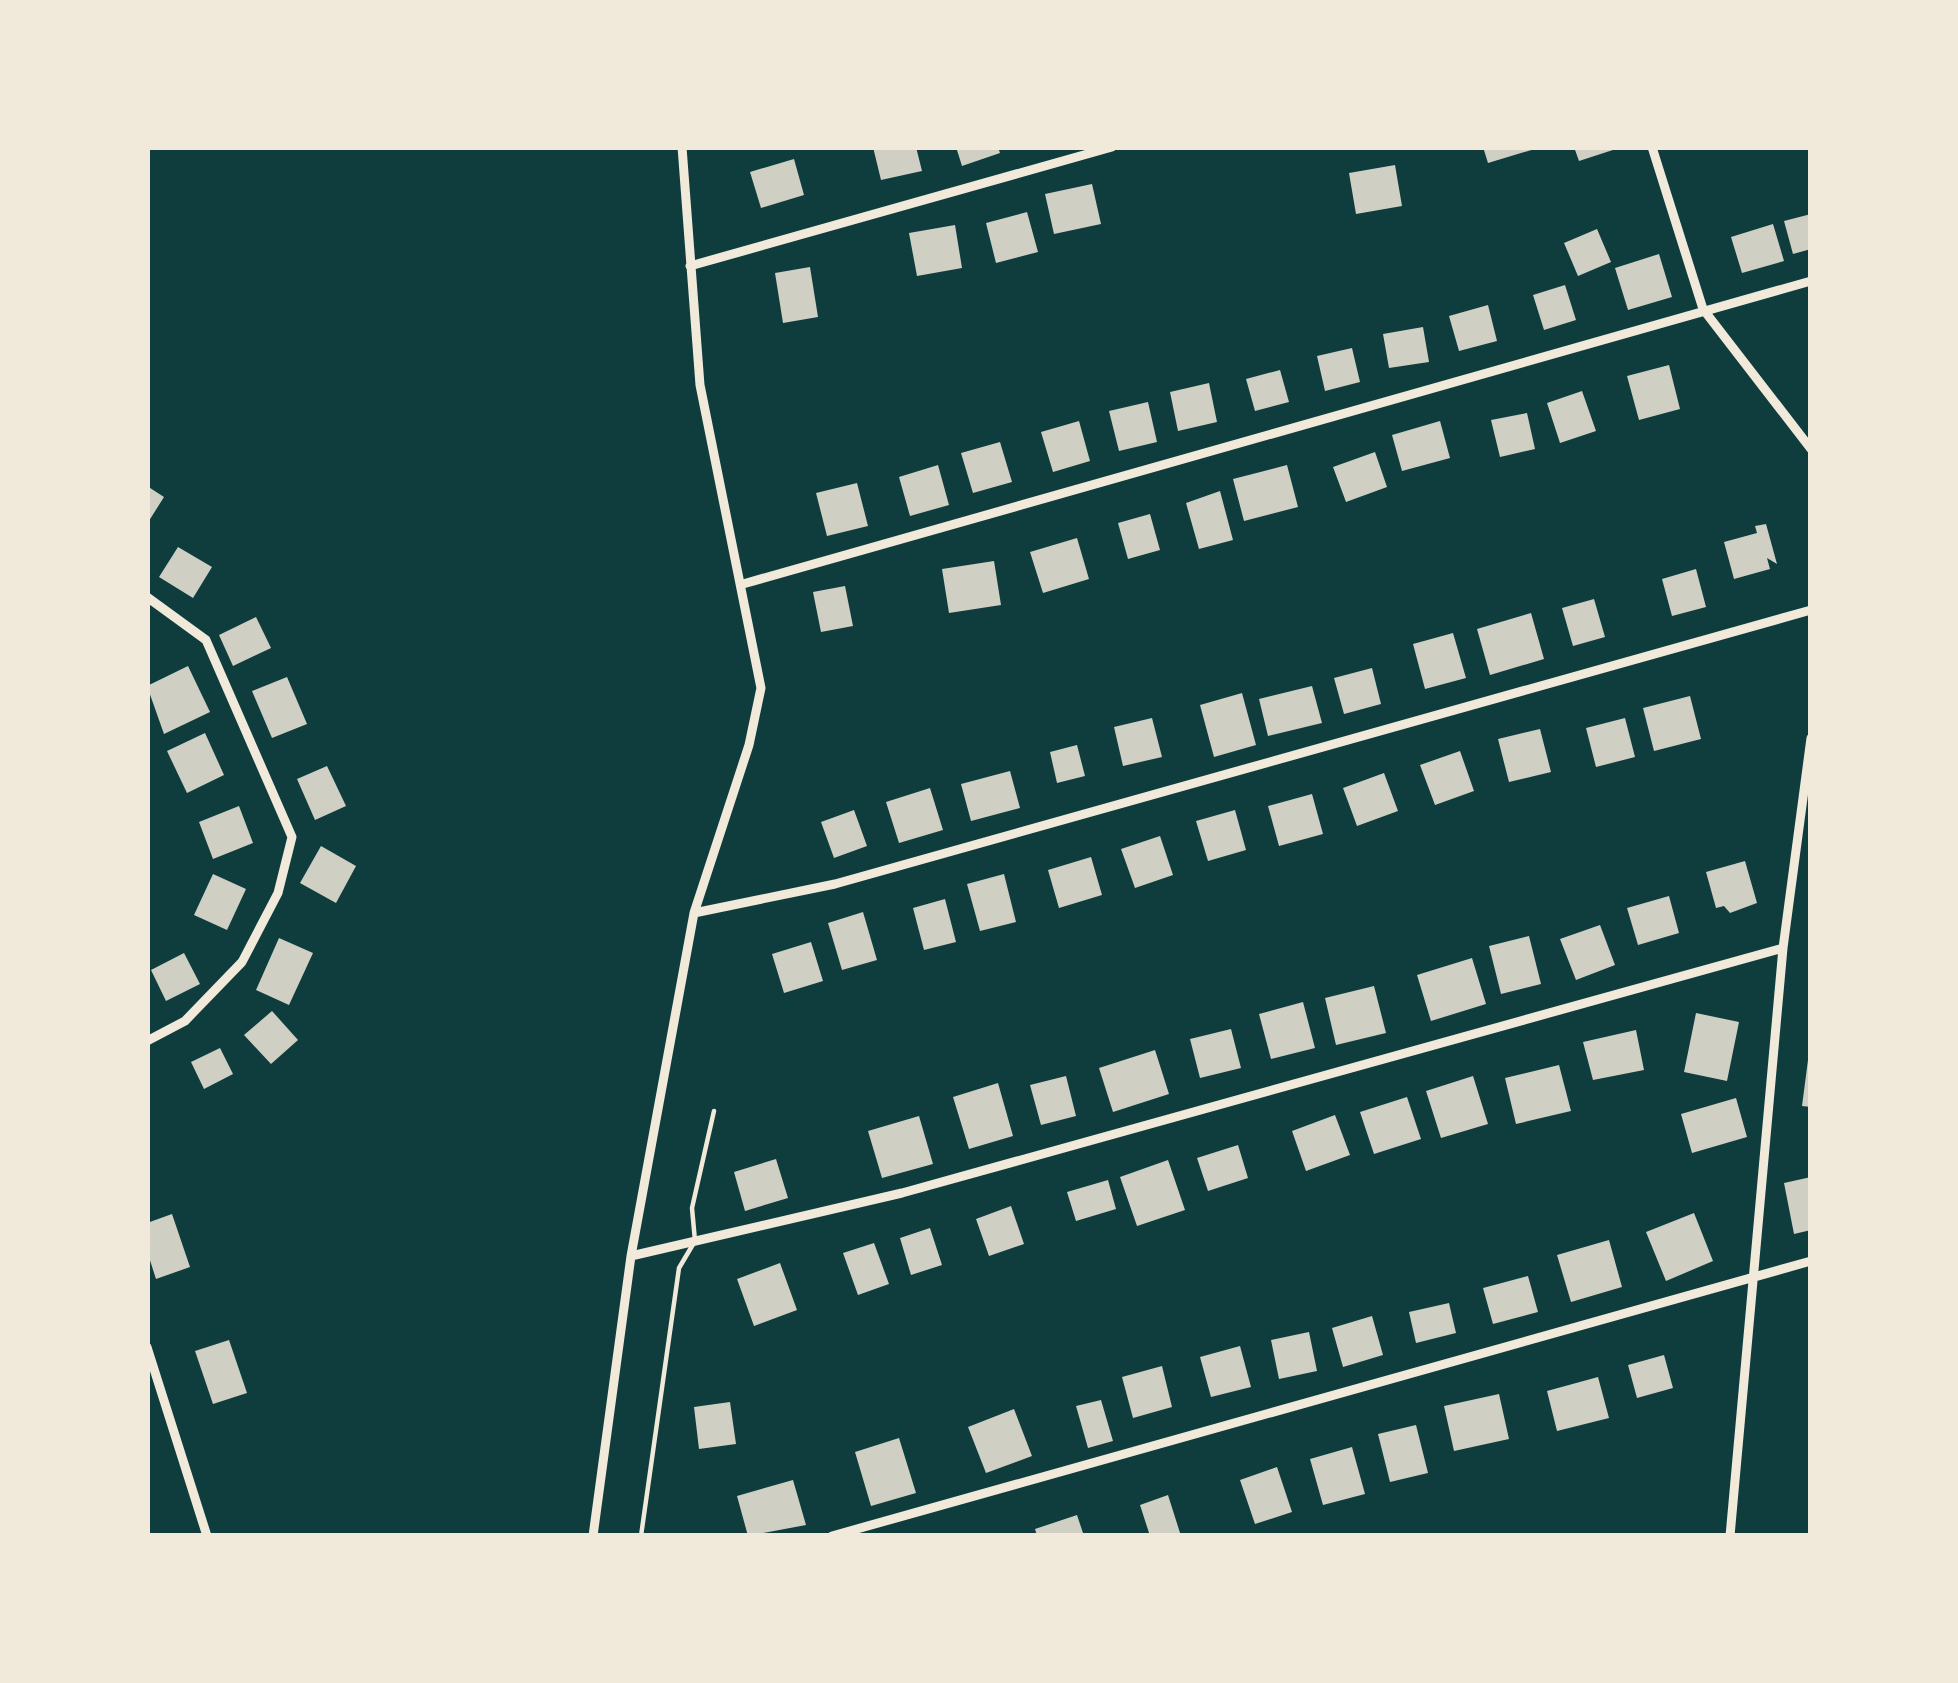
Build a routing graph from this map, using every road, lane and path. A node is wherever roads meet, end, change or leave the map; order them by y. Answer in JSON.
{"nodes":[{"id":1,"x":682,"y":147,"type":"edge"},
{"id":2,"x":1112,"y":147,"type":"edge"},
{"id":3,"x":1652,"y":147,"type":"edge"},
{"id":4,"x":690,"y":266,"type":"junction"},
{"id":5,"x":1811,"y":281,"type":"edge"},
{"id":6,"x":1703,"y":309,"type":"junction"},
{"id":7,"x":1811,"y":449,"type":"edge"},
{"id":8,"x":743,"y":584,"type":"junction"},
{"id":9,"x":147,"y":597,"type":"edge"},
{"id":10,"x":1811,"y":610,"type":"edge"},
{"id":11,"x":1811,"y":738,"type":"edge"},
{"id":12,"x":694,"y":913,"type":"junction"},
{"id":13,"x":1783,"y":948,"type":"junction"},
{"id":14,"x":147,"y":1041,"type":"edge"},
{"id":15,"x":714,"y":1111,"type":"dead end"},
{"id":16,"x":695,"y":1241,"type":"junction"},
{"id":17,"x":631,"y":1256,"type":"junction"},
{"id":18,"x":1811,"y":1261,"type":"edge"},
{"id":19,"x":1755,"y":1277,"type":"junction"},
{"id":20,"x":147,"y":1347,"type":"edge"},
{"id":21,"x":162,"y":1385,"type":"junction"},
{"id":22,"x":147,"y":1391,"type":"edge"},
{"id":23,"x":207,"y":1536,"type":"edge"},
{"id":24,"x":593,"y":1536,"type":"edge"},
{"id":25,"x":641,"y":1536,"type":"edge"},
{"id":26,"x":832,"y":1536,"type":"edge"},
{"id":27,"x":1730,"y":1536,"type":"edge"}],
"edges":[{"from":1,"to":4,"type":"street"},
{"from":2,"to":4,"type":"street"},
{"from":3,"to":6,"type":"street"},
{"from":4,"to":8,"type":"street"},
{"from":5,"to":6,"type":"street"},
{"from":6,"to":7,"type":"street"},
{"from":6,"to":8,"type":"street"},
{"from":8,"to":12,"type":"street"},
{"from":9,"to":14,"type":"street"},
{"from":10,"to":12,"type":"street"},
{"from":11,"to":13,"type":"street"},
{"from":12,"to":17,"type":"street"},
{"from":13,"to":16,"type":"street"},
{"from":13,"to":19,"type":"street"},
{"from":15,"to":16,"type":"lane"},
{"from":16,"to":17,"type":"street"},
{"from":16,"to":25,"type":"lane"},
{"from":17,"to":24,"type":"street"},
{"from":18,"to":19,"type":"street"},
{"from":19,"to":26,"type":"street"},
{"from":19,"to":27,"type":"street"},
{"from":20,"to":21,"type":"street"},
{"from":21,"to":22,"type":"street"},
{"from":21,"to":23,"type":"street"}]}
